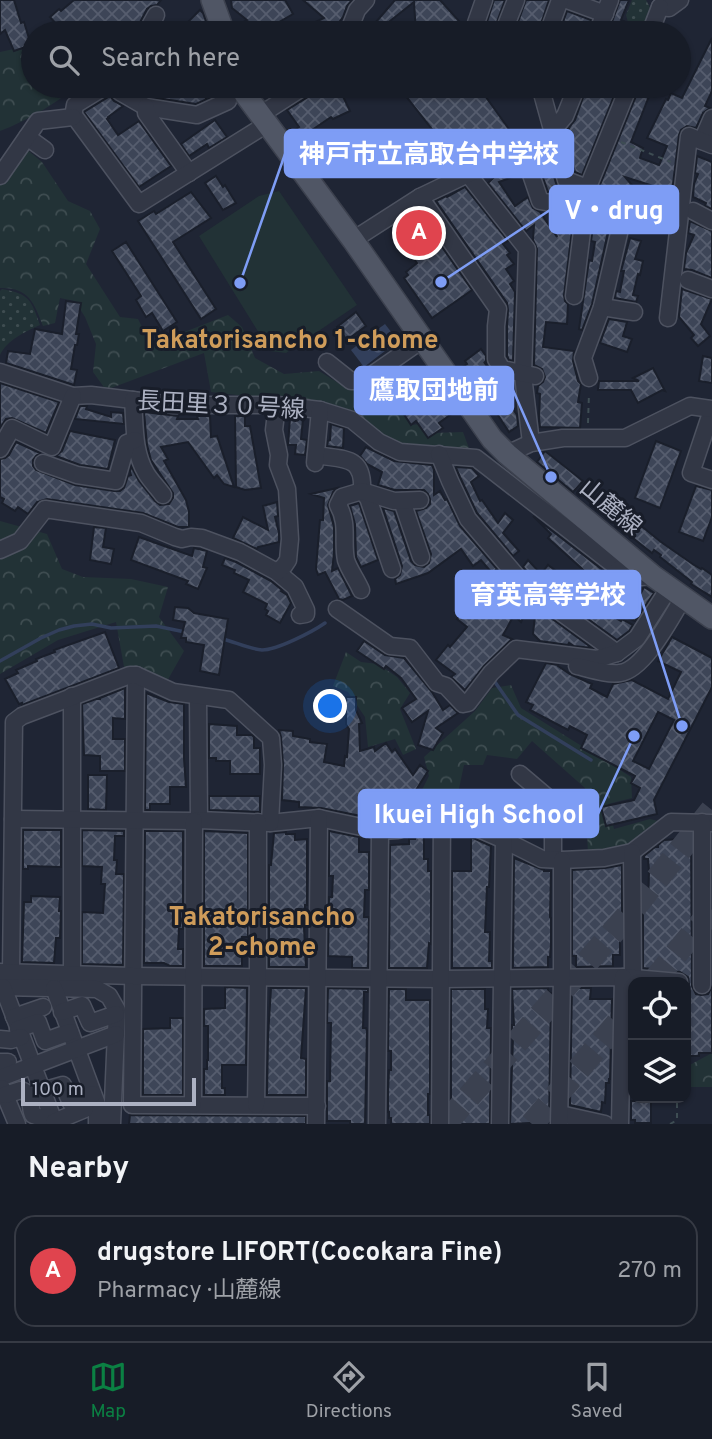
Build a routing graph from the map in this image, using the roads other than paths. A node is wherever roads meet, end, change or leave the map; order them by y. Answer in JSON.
{"nodes":[{"id":1,"x":212,"y":0,"type":"edge"},
{"id":2,"x":366,"y":0,"type":"edge"},
{"id":3,"x":484,"y":0,"type":"edge"},
{"id":4,"x":516,"y":0,"type":"edge"},
{"id":5,"x":560,"y":0,"type":"edge"},
{"id":6,"x":567,"y":0,"type":"edge"},
{"id":7,"x":680,"y":0,"type":"edge"},
{"id":8,"x":657,"y":3,"type":"edge"},
{"id":9,"x":607,"y":7,"type":"edge"},
{"id":10,"x":156,"y":15,"type":"dead end"},
{"id":11,"x":153,"y":21,"type":"edge"},
{"id":12,"x":220,"y":21,"type":"edge"},
{"id":13,"x":353,"y":21,"type":"edge"},
{"id":14,"x":477,"y":21,"type":"edge"},
{"id":15,"x":508,"y":21,"type":"edge"},
{"id":16,"x":552,"y":21,"type":"edge"},
{"id":17,"x":653,"y":21,"type":"edge"},
{"id":18,"x":92,"y":98,"type":"edge"},
{"id":19,"x":130,"y":98,"type":"edge"},
{"id":20,"x":226,"y":98,"type":"edge"},
{"id":21,"x":248,"y":98,"type":"edge"},
{"id":22,"x":291,"y":98,"type":"edge"},
{"id":23,"x":544,"y":98,"type":"edge"},
{"id":24,"x":572,"y":98,"type":"edge"},
{"id":25,"x":624,"y":98,"type":"edge"},
{"id":26,"x":146,"y":107,"type":"junction"},
{"id":27,"x":72,"y":117,"type":"junction"},
{"id":28,"x":712,"y":118,"type":"edge"},
{"id":29,"x":264,"y":120,"type":"junction"},
{"id":30,"x":553,"y":130,"type":"junction"},
{"id":31,"x":27,"y":137,"type":"junction"},
{"id":32,"x":707,"y":143,"type":"edge"},
{"id":33,"x":45,"y":150,"type":"dead end"},
{"id":34,"x":189,"y":173,"type":"junction"},
{"id":35,"x":468,"y":174,"type":"junction"},
{"id":36,"x":0,"y":176,"type":"edge"},
{"id":37,"x":586,"y":195,"type":"junction"},
{"id":38,"x":420,"y":197,"type":"junction"},
{"id":39,"x":693,"y":211,"type":"dead end"},
{"id":40,"x":623,"y":216,"type":"junction"},
{"id":41,"x":649,"y":218,"type":"dead end"},
{"id":42,"x":712,"y":221,"type":"edge"},
{"id":43,"x":353,"y":240,"type":"junction"},
{"id":44,"x":688,"y":280,"type":"dead end"},
{"id":45,"x":712,"y":289,"type":"edge"},
{"id":46,"x":574,"y":296,"type":"dead end"},
{"id":47,"x":601,"y":307,"type":"junction"},
{"id":48,"x":634,"y":312,"type":"dead end"},
{"id":49,"x":668,"y":318,"type":"dead end"},
{"id":50,"x":422,"y":340,"type":"junction"},
{"id":51,"x":327,"y":362,"type":"dead end"},
{"id":52,"x":0,"y":372,"type":"edge"},
{"id":53,"x":529,"y":375,"type":"junction"},
{"id":54,"x":589,"y":384,"type":"road end"},
{"id":55,"x":74,"y":396,"type":"junction"},
{"id":56,"x":133,"y":400,"type":"junction"},
{"id":57,"x":277,"y":405,"type":"junction"},
{"id":58,"x":320,"y":410,"type":"junction"},
{"id":59,"x":712,"y":410,"type":"edge"},
{"id":60,"x":135,"y":440,"type":"junction"},
{"id":61,"x":531,"y":443,"type":"junction"},
{"id":62,"x":0,"y":449,"type":"edge"},
{"id":63,"x":439,"y":454,"type":"junction"},
{"id":64,"x":507,"y":454,"type":"junction"},
{"id":65,"x":43,"y":463,"type":"dead end"},
{"id":66,"x":712,"y":480,"type":"edge"},
{"id":67,"x":362,"y":491,"type":"junction"},
{"id":68,"x":163,"y":495,"type":"dead end"},
{"id":69,"x":420,"y":500,"type":"dead end"},
{"id":70,"x":402,"y":501,"type":"junction"},
{"id":71,"x":0,"y":550,"type":"edge"},
{"id":72,"x":421,"y":557,"type":"dead end"},
{"id":73,"x":392,"y":569,"type":"dead end"},
{"id":74,"x":619,"y":569,"type":"junction"},
{"id":75,"x":277,"y":572,"type":"junction"},
{"id":76,"x":653,"y":576,"type":"junction"},
{"id":77,"x":607,"y":584,"type":"road end"},
{"id":78,"x":361,"y":590,"type":"dead end"},
{"id":79,"x":674,"y":597,"type":"junction"},
{"id":80,"x":337,"y":609,"type":"dead end"},
{"id":81,"x":300,"y":615,"type":"dead end"},
{"id":82,"x":712,"y":618,"type":"edge"},
{"id":83,"x":617,"y":653,"type":"junction"},
{"id":84,"x":542,"y":659,"type":"dead end"},
{"id":85,"x":136,"y":676,"type":"junction"},
{"id":86,"x":72,"y":696,"type":"junction"},
{"id":87,"x":198,"y":696,"type":"junction"},
{"id":88,"x":520,"y":774,"type":"dead end"},
{"id":89,"x":442,"y":817,"type":"junction"},
{"id":90,"x":319,"y":818,"type":"junction"},
{"id":91,"x":13,"y":819,"type":"junction"},
{"id":92,"x":72,"y":820,"type":"junction"},
{"id":93,"x":134,"y":821,"type":"junction"},
{"id":94,"x":197,"y":821,"type":"junction"},
{"id":95,"x":264,"y":822,"type":"junction"},
{"id":96,"x":707,"y":823,"type":"edge"},
{"id":97,"x":380,"y":831,"type":"junction"},
{"id":98,"x":504,"y":840,"type":"junction"},
{"id":99,"x":632,"y":852,"type":"junction"},
{"id":100,"x":557,"y":860,"type":"junction"},
{"id":101,"x":72,"y":974,"type":"junction"},
{"id":102,"x":134,"y":976,"type":"junction"},
{"id":103,"x":195,"y":977,"type":"junction"},
{"id":104,"x":258,"y":977,"type":"junction"},
{"id":105,"x":628,"y":977,"type":"junction"},
{"id":106,"x":316,"y":978,"type":"junction"},
{"id":107,"x":379,"y":978,"type":"junction"},
{"id":108,"x":502,"y":978,"type":"junction"},
{"id":109,"x":562,"y":978,"type":"junction"},
{"id":110,"x":4,"y":979,"type":"edge"},
{"id":111,"x":440,"y":979,"type":"junction"},
{"id":112,"x":700,"y":984,"type":"edge"},
{"id":113,"x":54,"y":988,"type":"junction"},
{"id":114,"x":35,"y":1006,"type":"dead end"},
{"id":115,"x":62,"y":1012,"type":"junction"},
{"id":116,"x":116,"y":1014,"type":"junction"},
{"id":117,"x":18,"y":1027,"type":"junction"},
{"id":118,"x":70,"y":1032,"type":"junction"},
{"id":119,"x":116,"y":1034,"type":"junction"},
{"id":120,"x":0,"y":1039,"type":"edge"},
{"id":121,"x":76,"y":1049,"type":"junction"},
{"id":122,"x":32,"y":1066,"type":"junction"},
{"id":123,"x":2,"y":1085,"type":"edge"},
{"id":124,"x":42,"y":1091,"type":"junction"},
{"id":125,"x":93,"y":1094,"type":"junction"},
{"id":126,"x":193,"y":1105,"type":"junction"},
{"id":127,"x":256,"y":1105,"type":"junction"},
{"id":128,"x":317,"y":1106,"type":"junction"},
{"id":129,"x":79,"y":1115,"type":"edge"},
{"id":130,"x":560,"y":1119,"type":"edge"},
{"id":131,"x":53,"y":1121,"type":"edge"},
{"id":132,"x":17,"y":1124,"type":"edge"},
{"id":133,"x":97,"y":1124,"type":"edge"},
{"id":134,"x":112,"y":1124,"type":"edge"},
{"id":135,"x":316,"y":1124,"type":"edge"},
{"id":136,"x":377,"y":1124,"type":"edge"},
{"id":137,"x":440,"y":1124,"type":"edge"},
{"id":138,"x":500,"y":1124,"type":"edge"},
{"id":139,"x":606,"y":1124,"type":"edge"},
{"id":140,"x":620,"y":1124,"type":"edge"}],
"edges":[{"from":1,"to":12,"type":"main road"},
{"from":2,"to":13,"type":"street"},
{"from":3,"to":14,"type":"street"},
{"from":4,"to":15,"type":"street"},
{"from":5,"to":16,"type":"street"},
{"from":6,"to":9,"type":"street"},
{"from":7,"to":8,"type":"street"},
{"from":8,"to":17,"type":"street"},
{"from":10,"to":11,"type":"street"},
{"from":18,"to":27,"type":"street"},
{"from":19,"to":26,"type":"street"},
{"from":20,"to":26,"type":"street"},
{"from":21,"to":29,"type":"main road","name":"山麓線"},
{"from":22,"to":29,"type":"street"},
{"from":23,"to":30,"type":"street"},
{"from":24,"to":30,"type":"street"},
{"from":25,"to":37,"type":"street"},
{"from":26,"to":34,"type":"street"},
{"from":27,"to":31,"type":"street"},
{"from":27,"to":34,"type":"street"},
{"from":28,"to":32,"type":"street"},
{"from":29,"to":34,"type":"street"},
{"from":29,"to":43,"type":"main road","name":"山麓線"},
{"from":30,"to":37,"type":"street"},
{"from":31,"to":33,"type":"street"},
{"from":31,"to":36,"type":"street"},
{"from":32,"to":49,"type":"street"},
{"from":35,"to":37,"type":"street"},
{"from":35,"to":38,"type":"street"},
{"from":35,"to":53,"type":"street"},
{"from":37,"to":40,"type":"street"},
{"from":37,"to":46,"type":"street"},
{"from":38,"to":43,"type":"street"},
{"from":38,"to":53,"type":"street"},
{"from":39,"to":42,"type":"street"},
{"from":40,"to":41,"type":"street"},
{"from":40,"to":47,"type":"street"},
{"from":43,"to":50,"type":"main road","name":"山麓線"},
{"from":44,"to":45,"type":"street"},
{"from":47,"to":48,"type":"street"},
{"from":47,"to":54,"type":"street"},
{"from":50,"to":51,"type":"street"},
{"from":50,"to":64,"type":"main road","name":"山麓線"},
{"from":52,"to":55,"type":"street","name":"長田里３０号線"},
{"from":53,"to":61,"type":"street"},
{"from":55,"to":56,"type":"street","name":"長田里３０号線"},
{"from":55,"to":62,"type":"street"},
{"from":56,"to":57,"type":"street","name":"長田里３０号線"},
{"from":56,"to":60,"type":"street"},
{"from":57,"to":58,"type":"street","name":"長田里３０号線"},
{"from":57,"to":75,"type":"street"},
{"from":58,"to":63,"type":"street","name":"長田里３０号線"},
{"from":58,"to":67,"type":"street"},
{"from":59,"to":61,"type":"street"},
{"from":59,"to":66,"type":"street"},
{"from":60,"to":65,"type":"street"},
{"from":60,"to":68,"type":"street"},
{"from":61,"to":64,"type":"street"},
{"from":63,"to":74,"type":"street","name":"長田里３０号線"},
{"from":63,"to":83,"type":"street"},
{"from":64,"to":76,"type":"main road","name":"山麓線"},
{"from":67,"to":70,"type":"street"},
{"from":67,"to":73,"type":"street"},
{"from":67,"to":78,"type":"street"},
{"from":69,"to":70,"type":"street"},
{"from":70,"to":72,"type":"street"},
{"from":71,"to":75,"type":"street"},
{"from":74,"to":76,"type":"street"},
{"from":74,"to":77,"type":"street"},
{"from":75,"to":81,"type":"street"},
{"from":76,"to":79,"type":"main road","name":"山麓線"},
{"from":79,"to":82,"type":"main road","name":"山麓線"},
{"from":79,"to":83,"type":"street"},
{"from":79,"to":84,"type":"street"},
{"from":80,"to":83,"type":"street"},
{"from":85,"to":86,"type":"street"},
{"from":85,"to":87,"type":"street"},
{"from":85,"to":93,"type":"street"},
{"from":86,"to":91,"type":"street"},
{"from":86,"to":92,"type":"street"},
{"from":87,"to":94,"type":"street"},
{"from":87,"to":95,"type":"street"},
{"from":88,"to":100,"type":"street"},
{"from":89,"to":97,"type":"street"},
{"from":89,"to":98,"type":"street"},
{"from":89,"to":111,"type":"street"},
{"from":90,"to":95,"type":"street"},
{"from":90,"to":97,"type":"street"},
{"from":90,"to":106,"type":"street"},
{"from":91,"to":92,"type":"street"},
{"from":91,"to":110,"type":"street"},
{"from":92,"to":93,"type":"street"},
{"from":92,"to":101,"type":"street"},
{"from":93,"to":94,"type":"street"},
{"from":93,"to":102,"type":"street"},
{"from":94,"to":95,"type":"street"},
{"from":94,"to":103,"type":"street"},
{"from":95,"to":104,"type":"street"},
{"from":96,"to":99,"type":"street"},
{"from":96,"to":112,"type":"street"},
{"from":97,"to":107,"type":"street"},
{"from":98,"to":100,"type":"street"},
{"from":98,"to":108,"type":"street"},
{"from":99,"to":100,"type":"street"},
{"from":99,"to":105,"type":"street"},
{"from":100,"to":109,"type":"street"},
{"from":101,"to":102,"type":"street"},
{"from":101,"to":110,"type":"street"},
{"from":102,"to":103,"type":"street"},
{"from":102,"to":126,"type":"street"},
{"from":103,"to":104,"type":"street"},
{"from":103,"to":126,"type":"street"},
{"from":104,"to":106,"type":"street"},
{"from":104,"to":127,"type":"street"},
{"from":105,"to":109,"type":"street"},
{"from":105,"to":140,"type":"street"},
{"from":106,"to":107,"type":"street"},
{"from":106,"to":128,"type":"street"},
{"from":107,"to":111,"type":"street"},
{"from":107,"to":136,"type":"street"},
{"from":108,"to":109,"type":"street"},
{"from":108,"to":111,"type":"street"},
{"from":108,"to":138,"type":"street"},
{"from":109,"to":130,"type":"street"},
{"from":110,"to":113,"type":"street"},
{"from":110,"to":117,"type":"street"},
{"from":111,"to":137,"type":"street"},
{"from":113,"to":115,"type":"street"},
{"from":113,"to":116,"type":"street"},
{"from":114,"to":117,"type":"street"},
{"from":115,"to":116,"type":"street"},
{"from":115,"to":118,"type":"street"},
{"from":116,"to":119,"type":"street"},
{"from":117,"to":118,"type":"street"},
{"from":117,"to":120,"type":"street"},
{"from":117,"to":122,"type":"street"},
{"from":118,"to":121,"type":"street"},
{"from":119,"to":121,"type":"street"},
{"from":119,"to":134,"type":"street"},
{"from":121,"to":122,"type":"street"},
{"from":121,"to":125,"type":"street"},
{"from":122,"to":123,"type":"street"},
{"from":122,"to":124,"type":"street"},
{"from":123,"to":131,"type":"street"},
{"from":123,"to":132,"type":"street"},
{"from":124,"to":125,"type":"street"},
{"from":124,"to":131,"type":"street"},
{"from":125,"to":133,"type":"street"},
{"from":126,"to":127,"type":"street"},
{"from":127,"to":128,"type":"street"},
{"from":128,"to":135,"type":"street"},
{"from":129,"to":131,"type":"street"},
{"from":130,"to":139,"type":"street"}]}
